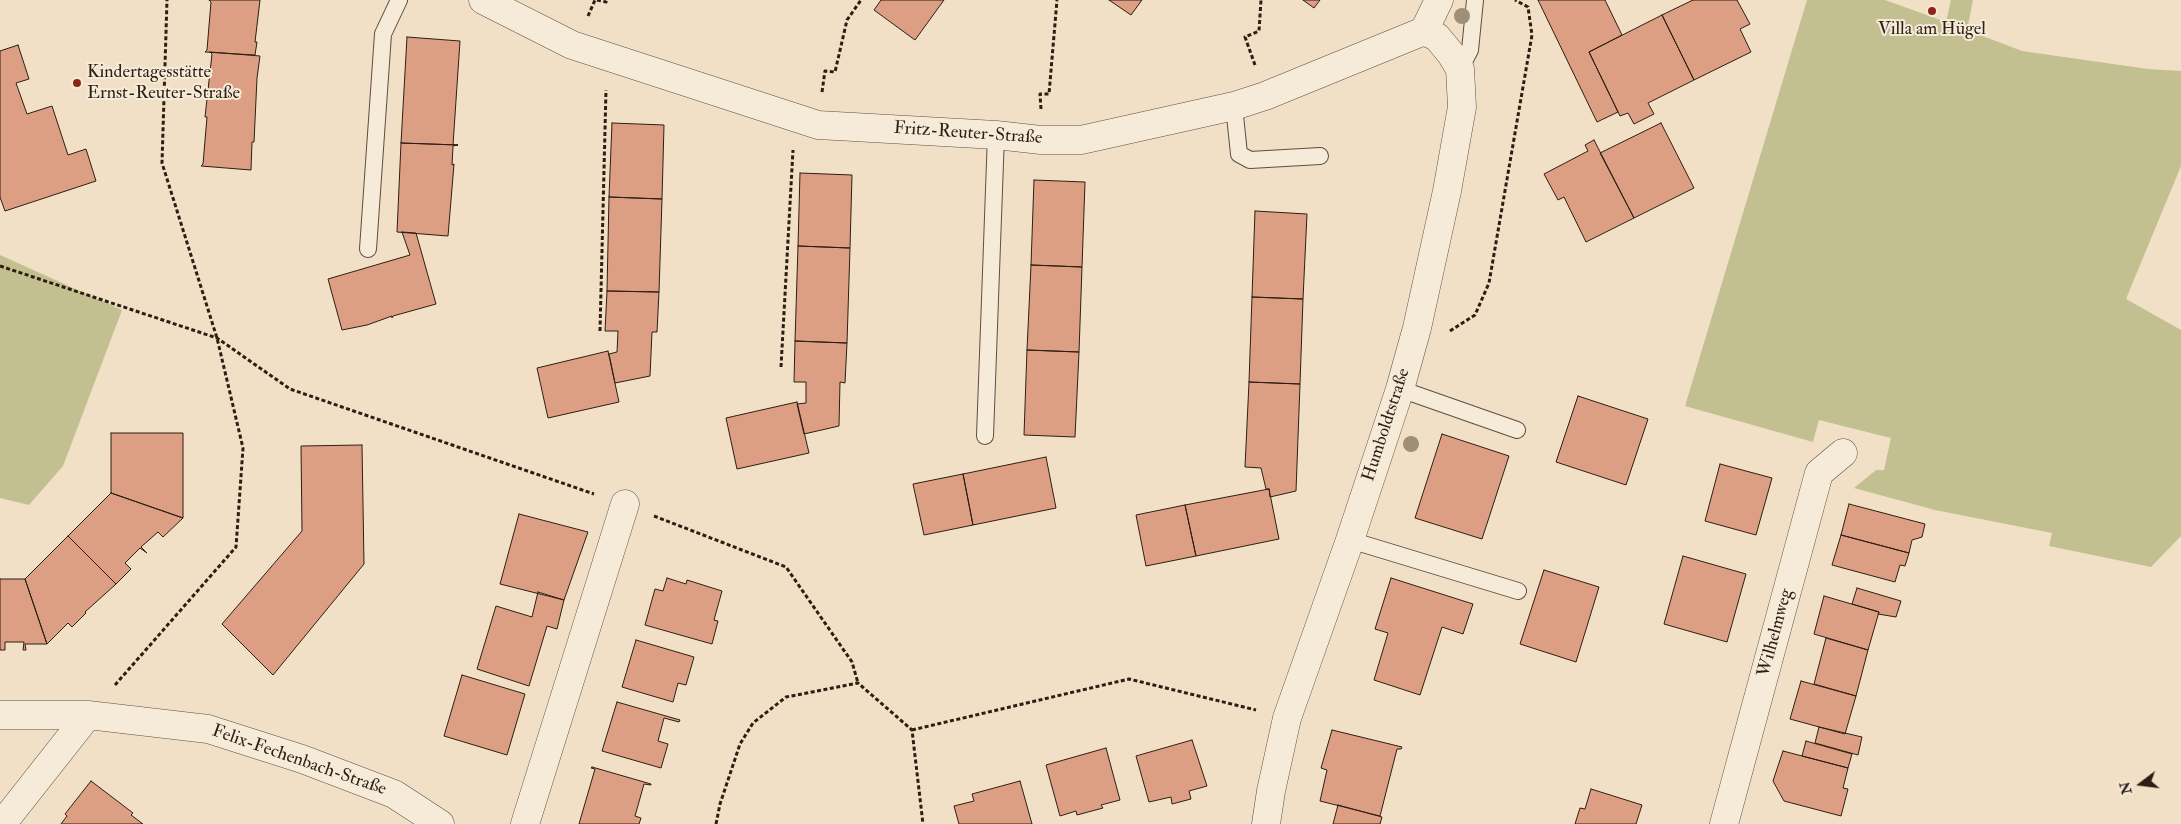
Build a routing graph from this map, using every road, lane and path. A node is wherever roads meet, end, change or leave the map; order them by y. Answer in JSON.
{"nodes":[{"id":1,"x":167,"y":0,"type":"edge"},
{"id":2,"x":399,"y":0,"type":"edge"},
{"id":3,"x":483,"y":0,"type":"edge"},
{"id":4,"x":597,"y":0,"type":"edge"},
{"id":5,"x":607,"y":0,"type":"edge"},
{"id":6,"x":860,"y":0,"type":"edge"},
{"id":7,"x":1058,"y":0,"type":"edge"},
{"id":8,"x":1261,"y":0,"type":"edge"},
{"id":9,"x":1439,"y":0,"type":"edge"},
{"id":10,"x":1475,"y":0,"type":"edge"},
{"id":11,"x":1515,"y":0,"type":"edge"},
{"id":12,"x":1424,"y":31,"type":"junction"},
{"id":13,"x":607,"y":57,"type":"junction"},
{"id":14,"x":1460,"y":69,"type":"junction"},
{"id":15,"x":1265,"y":96,"type":"junction"},
{"id":16,"x":1234,"y":106,"type":"junction"},
{"id":17,"x":806,"y":121,"type":"junction"},
{"id":18,"x":996,"y":134,"type":"junction"},
{"id":19,"x":1042,"y":140,"type":"junction"},
{"id":20,"x":1320,"y":156,"type":"dead end"},
{"id":21,"x":368,"y":249,"type":"dead end"},
{"id":22,"x":0,"y":266,"type":"edge"},
{"id":23,"x":1417,"y":328,"type":"junction"},
{"id":24,"x":600,"y":331,"type":"dead end"},
{"id":25,"x":218,"y":338,"type":"junction"},
{"id":26,"x":781,"y":367,"type":"dead end"},
{"id":27,"x":1400,"y":389,"type":"junction"},
{"id":28,"x":1517,"y":430,"type":"dead end"},
{"id":29,"x":985,"y":436,"type":"dead end"},
{"id":30,"x":1843,"y":453,"type":"dead end"},
{"id":31,"x":625,"y":504,"type":"junction"},
{"id":32,"x":1350,"y":540,"type":"junction"},
{"id":33,"x":1518,"y":591,"type":"dead end"},
{"id":34,"x":858,"y":683,"type":"junction"},
{"id":35,"x":0,"y":714,"type":"edge"},
{"id":36,"x":88,"y":715,"type":"junction"},
{"id":37,"x":1287,"y":718,"type":"junction"},
{"id":38,"x":912,"y":730,"type":"junction"},
{"id":39,"x":2,"y":824,"type":"edge"},
{"id":40,"x":440,"y":824,"type":"edge"},
{"id":41,"x":525,"y":824,"type":"edge"},
{"id":42,"x":716,"y":824,"type":"edge"},
{"id":43,"x":923,"y":824,"type":"edge"},
{"id":44,"x":1266,"y":824,"type":"edge"},
{"id":45,"x":1724,"y":824,"type":"edge"}],
"edges":[{"from":1,"to":25,"type":"path"},
{"from":2,"to":21,"type":"lane"},
{"from":3,"to":13,"type":"street","name":"Fritz-Reuter-Straße"},
{"from":4,"to":5,"type":"path"},
{"from":6,"to":17,"type":"path"},
{"from":7,"to":19,"type":"path"},
{"from":8,"to":15,"type":"path"},
{"from":9,"to":12,"type":"street"},
{"from":10,"to":14,"type":"lane"},
{"from":11,"to":23,"type":"path"},
{"from":12,"to":14,"type":"street"},
{"from":12,"to":15,"type":"street","name":"Fritz-Reuter-Straße"},
{"from":13,"to":17,"type":"street","name":"Fritz-Reuter-Straße"},
{"from":13,"to":24,"type":"path"},
{"from":14,"to":23,"type":"street","name":"Humboldtstraße"},
{"from":15,"to":16,"type":"street","name":"Fritz-Reuter-Straße"},
{"from":16,"to":19,"type":"street","name":"Fritz-Reuter-Straße"},
{"from":16,"to":20,"type":"lane"},
{"from":17,"to":18,"type":"street","name":"Fritz-Reuter-Straße"},
{"from":17,"to":26,"type":"path"},
{"from":18,"to":19,"type":"street","name":"Fritz-Reuter-Straße"},
{"from":18,"to":29,"type":"lane"},
{"from":22,"to":25,"type":"path"},
{"from":23,"to":27,"type":"street","name":"Humboldtstraße"},
{"from":25,"to":31,"type":"path"},
{"from":25,"to":36,"type":"path"},
{"from":27,"to":28,"type":"lane"},
{"from":27,"to":32,"type":"street","name":"Humboldtstraße"},
{"from":30,"to":45,"type":"street","name":"Wilhelmweg"},
{"from":31,"to":34,"type":"path"},
{"from":31,"to":41,"type":"street"},
{"from":32,"to":33,"type":"lane"},
{"from":32,"to":37,"type":"street","name":"Humboldtstraße"},
{"from":34,"to":38,"type":"path"},
{"from":34,"to":42,"type":"path"},
{"from":35,"to":36,"type":"street","name":"Felix-Fechenbach-Straße"},
{"from":36,"to":39,"type":"street"},
{"from":36,"to":40,"type":"street","name":"Felix-Fechenbach-Straße"},
{"from":37,"to":38,"type":"path"},
{"from":37,"to":44,"type":"street","name":"Humboldtstraße"},
{"from":38,"to":43,"type":"path"}]}
